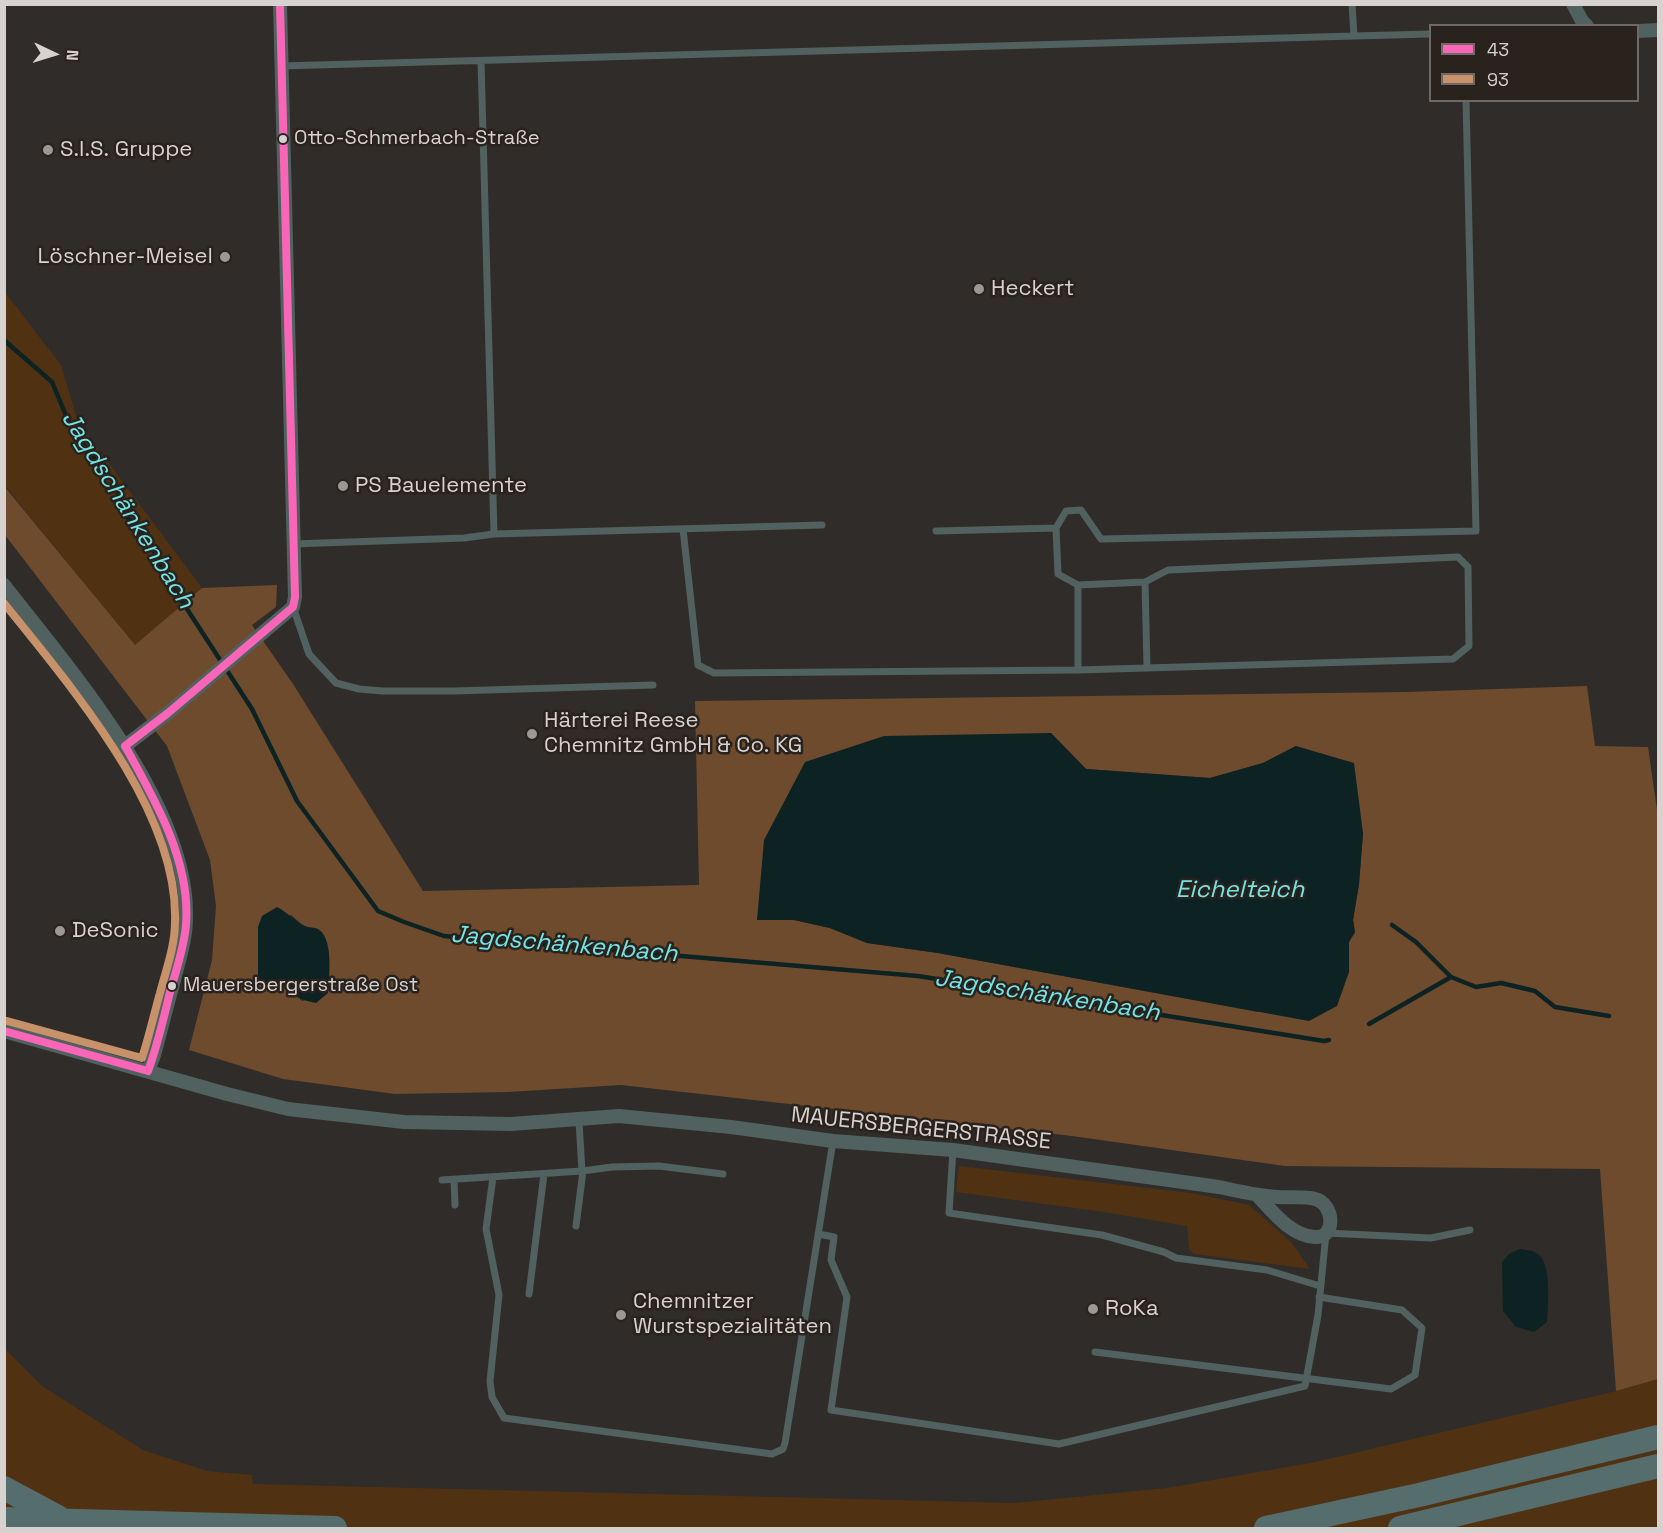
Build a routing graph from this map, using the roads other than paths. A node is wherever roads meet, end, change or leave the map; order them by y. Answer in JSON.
{"nodes":[{"id":1,"x":280,"y":4,"type":"edge"},
{"id":2,"x":1352,"y":4,"type":"edge"},
{"id":3,"x":1573,"y":5,"type":"edge"},
{"id":4,"x":1575,"y":24,"type":"edge"},
{"id":5,"x":1585,"y":24,"type":"edge"},
{"id":6,"x":1659,"y":30,"type":"edge"},
{"id":7,"x":1639,"y":31,"type":"edge"},
{"id":8,"x":1429,"y":34,"type":"edge"},
{"id":9,"x":1354,"y":36,"type":"junction"},
{"id":10,"x":481,"y":61,"type":"junction"},
{"id":11,"x":281,"y":66,"type":"junction"},
{"id":12,"x":1466,"y":102,"type":"edge"},
{"id":13,"x":822,"y":525,"type":"dead end"},
{"id":14,"x":1056,"y":528,"type":"junction"},
{"id":15,"x":683,"y":529,"type":"junction"},
{"id":16,"x":936,"y":531,"type":"dead end"},
{"id":17,"x":494,"y":534,"type":"junction"},
{"id":18,"x":293,"y":544,"type":"junction"},
{"id":19,"x":1145,"y":582,"type":"junction"},
{"id":20,"x":4,"y":585,"type":"edge"},
{"id":21,"x":1078,"y":585,"type":"junction"},
{"id":22,"x":293,"y":607,"type":"junction"},
{"id":23,"x":1147,"y":668,"type":"junction"},
{"id":24,"x":1078,"y":670,"type":"junction"},
{"id":25,"x":653,"y":685,"type":"dead end"},
{"id":26,"x":125,"y":746,"type":"junction"},
{"id":27,"x":4,"y":1031,"type":"edge"},
{"id":28,"x":148,"y":1071,"type":"junction"},
{"id":29,"x":578,"y":1121,"type":"junction"},
{"id":30,"x":833,"y":1141,"type":"junction"},
{"id":31,"x":953,"y":1150,"type":"junction"},
{"id":32,"x":583,"y":1171,"type":"junction"},
{"id":33,"x":544,"y":1173,"type":"junction"},
{"id":34,"x":723,"y":1174,"type":"dead end"},
{"id":35,"x":493,"y":1177,"type":"junction"},
{"id":36,"x":442,"y":1180,"type":"dead end"},
{"id":37,"x":454,"y":1180,"type":"junction"},
{"id":38,"x":1257,"y":1195,"type":"junction"},
{"id":39,"x":455,"y":1205,"type":"dead end"},
{"id":40,"x":576,"y":1226,"type":"dead end"},
{"id":41,"x":1470,"y":1230,"type":"dead end"},
{"id":42,"x":1326,"y":1233,"type":"junction"},
{"id":43,"x":818,"y":1234,"type":"junction"},
{"id":44,"x":1320,"y":1286,"type":"junction"},
{"id":45,"x":529,"y":1294,"type":"dead end"},
{"id":46,"x":1318,"y":1297,"type":"junction"},
{"id":47,"x":1095,"y":1352,"type":"dead end"},
{"id":48,"x":1306,"y":1378,"type":"junction"},
{"id":49,"x":1659,"y":1437,"type":"edge"},
{"id":50,"x":1659,"y":1466,"type":"edge"},
{"id":51,"x":4,"y":1488,"type":"edge"},
{"id":52,"x":4,"y":1519,"type":"edge"},
{"id":53,"x":65,"y":1521,"type":"junction"},
{"id":54,"x":335,"y":1528,"type":"edge"},
{"id":55,"x":1266,"y":1528,"type":"edge"},
{"id":56,"x":1400,"y":1528,"type":"edge"}],
"edges":[{"from":1,"to":11,"type":"street"},
{"from":2,"to":9,"type":"lane"},
{"from":3,"to":4,"type":"lane"},
{"from":3,"to":5,"type":"street"},
{"from":6,"to":7,"type":"street"},
{"from":8,"to":9,"type":"lane"},
{"from":9,"to":10,"type":"lane"},
{"from":10,"to":11,"type":"lane"},
{"from":10,"to":17,"type":"lane"},
{"from":11,"to":18,"type":"street"},
{"from":12,"to":14,"type":"lane"},
{"from":13,"to":15,"type":"lane"},
{"from":14,"to":16,"type":"lane"},
{"from":14,"to":21,"type":"lane"},
{"from":15,"to":17,"type":"lane"},
{"from":15,"to":24,"type":"lane"},
{"from":17,"to":18,"type":"lane"},
{"from":18,"to":22,"type":"street"},
{"from":19,"to":21,"type":"lane"},
{"from":19,"to":23,"type":"lane"},
{"from":19,"to":23,"type":"lane"},
{"from":20,"to":26,"type":"street"},
{"from":21,"to":24,"type":"lane"},
{"from":22,"to":25,"type":"lane"},
{"from":22,"to":26,"type":"street"},
{"from":23,"to":24,"type":"lane"},
{"from":26,"to":28,"type":"street"},
{"from":27,"to":28,"type":"street","name":"MAUERSBERGERSTRASSE"},
{"from":28,"to":29,"type":"street","name":"MAUERSBERGERSTRASSE"},
{"from":29,"to":30,"type":"street","name":"MAUERSBERGERSTRASSE"},
{"from":29,"to":32,"type":"lane"},
{"from":30,"to":31,"type":"street","name":"MAUERSBERGERSTRASSE"},
{"from":30,"to":43,"type":"lane"},
{"from":31,"to":38,"type":"street","name":"MAUERSBERGERSTRASSE"},
{"from":31,"to":44,"type":"lane"},
{"from":32,"to":33,"type":"lane"},
{"from":32,"to":34,"type":"lane"},
{"from":32,"to":40,"type":"lane"},
{"from":33,"to":35,"type":"lane"},
{"from":33,"to":45,"type":"lane"},
{"from":35,"to":37,"type":"lane"},
{"from":35,"to":43,"type":"lane"},
{"from":36,"to":37,"type":"lane"},
{"from":37,"to":39,"type":"lane"},
{"from":38,"to":42,"type":"street"},
{"from":38,"to":42,"type":"street","name":"MAUERSBERGERSTRASSE"},
{"from":41,"to":42,"type":"lane"},
{"from":42,"to":44,"type":"lane"},
{"from":43,"to":48,"type":"lane"},
{"from":44,"to":46,"type":"lane"},
{"from":46,"to":48,"type":"lane"},
{"from":46,"to":48,"type":"lane"},
{"from":47,"to":48,"type":"lane"},
{"from":49,"to":55,"type":"highway"},
{"from":50,"to":56,"type":"highway"},
{"from":51,"to":53,"type":"highway"},
{"from":52,"to":53,"type":"highway"},
{"from":53,"to":54,"type":"highway"}]}
